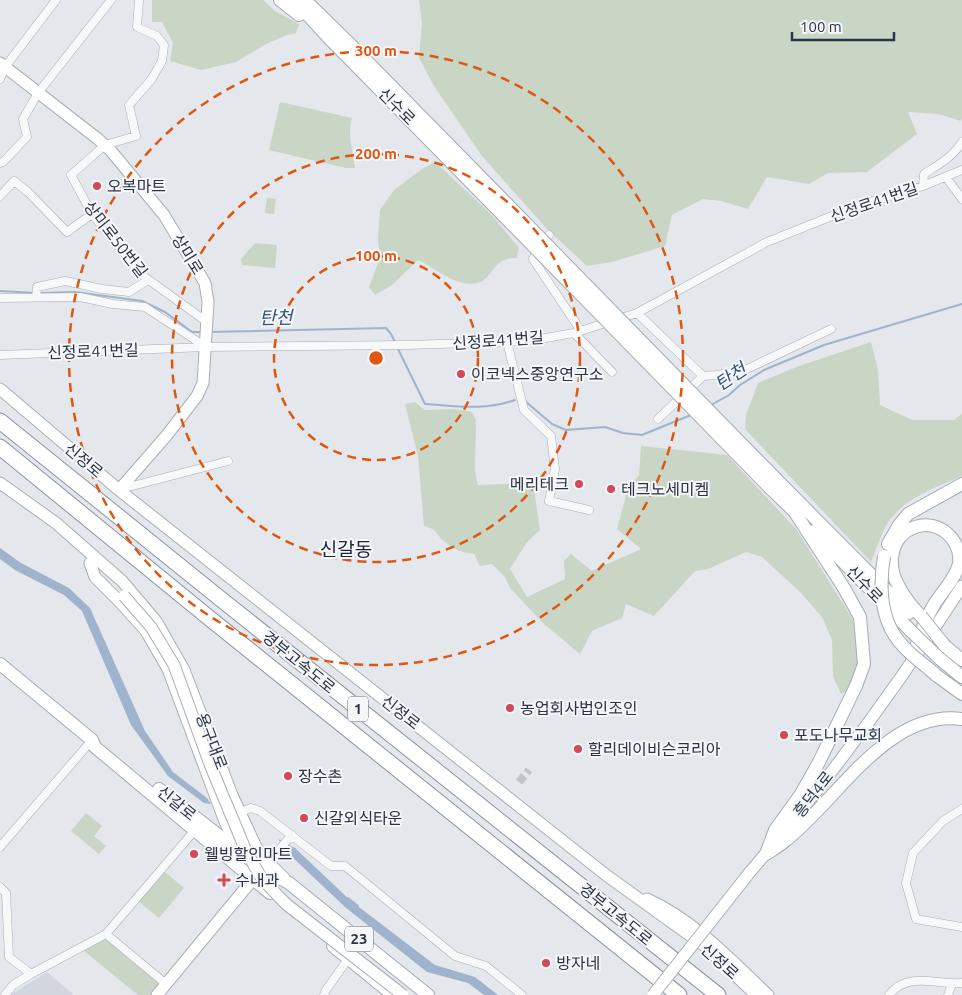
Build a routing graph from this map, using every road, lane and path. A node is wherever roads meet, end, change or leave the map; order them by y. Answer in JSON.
{"nodes":[{"id":1,"x":56,"y":0,"type":"edge"},
{"id":2,"x":111,"y":0,"type":"edge"},
{"id":3,"x":139,"y":0,"type":"edge"},
{"id":4,"x":280,"y":0,"type":"edge"},
{"id":5,"x":294,"y":0,"type":"edge"},
{"id":6,"x":304,"y":0,"type":"edge"},
{"id":7,"x":327,"y":36,"type":"junction"},
{"id":8,"x":3,"y":65,"type":"edge"},
{"id":9,"x":0,"y":79,"type":"edge"},
{"id":10,"x":38,"y":94,"type":"junction"},
{"id":11,"x":962,"y":142,"type":"edge"},
{"id":12,"x":105,"y":145,"type":"junction"},
{"id":13,"x":0,"y":163,"type":"edge"},
{"id":14,"x":962,"y":170,"type":"edge"},
{"id":15,"x":946,"y":177,"type":"junction"},
{"id":16,"x":923,"y":186,"type":"junction"},
{"id":17,"x":0,"y":196,"type":"edge"},
{"id":18,"x":962,"y":199,"type":"edge"},
{"id":19,"x":504,"y":208,"type":"junction"},
{"id":20,"x":92,"y":214,"type":"junction"},
{"id":21,"x":549,"y":235,"type":"dead end"},
{"id":22,"x":148,"y":280,"type":"junction"},
{"id":23,"x":36,"y":297,"type":"junction"},
{"id":24,"x":0,"y":298,"type":"edge"},
{"id":25,"x":638,"y":313,"type":"junction"},
{"id":26,"x":208,"y":322,"type":"junction"},
{"id":27,"x":831,"y":329,"type":"dead end"},
{"id":28,"x":577,"y":332,"type":"junction"},
{"id":29,"x":507,"y":342,"type":"junction"},
{"id":30,"x":206,"y":347,"type":"junction"},
{"id":31,"x":0,"y":355,"type":"edge"},
{"id":32,"x":612,"y":372,"type":"dead end"},
{"id":33,"x":703,"y":376,"type":"junction"},
{"id":34,"x":0,"y":389,"type":"edge"},
{"id":35,"x":658,"y":419,"type":"dead end"},
{"id":36,"x":0,"y":420,"type":"edge"},
{"id":37,"x":0,"y":447,"type":"edge"},
{"id":38,"x":228,"y":461,"type":"dead end"},
{"id":39,"x":0,"y":483,"type":"edge"},
{"id":40,"x":774,"y":484,"type":"junction"},
{"id":41,"x":962,"y":484,"type":"edge"},
{"id":42,"x":0,"y":490,"type":"edge"},
{"id":43,"x":120,"y":490,"type":"junction"},
{"id":44,"x":589,"y":510,"type":"dead end"},
{"id":45,"x":794,"y":511,"type":"junction"},
{"id":46,"x":90,"y":564,"type":"junction"},
{"id":47,"x":962,"y":586,"type":"edge"},
{"id":48,"x":916,"y":623,"type":"junction"},
{"id":49,"x":912,"y":660,"type":"junction"},
{"id":50,"x":962,"y":660,"type":"edge"},
{"id":51,"x":0,"y":664,"type":"edge"},
{"id":52,"x":962,"y":677,"type":"edge"},
{"id":53,"x":962,"y":694,"type":"edge"},
{"id":54,"x":962,"y":719,"type":"edge"},
{"id":55,"x":92,"y":740,"type":"junction"},
{"id":56,"x":962,"y":809,"type":"edge"},
{"id":57,"x":239,"y":810,"type":"junction"},
{"id":58,"x":223,"y":815,"type":"junction"},
{"id":59,"x":197,"y":826,"type":"junction"},
{"id":60,"x":0,"y":832,"type":"edge"},
{"id":61,"x":290,"y":837,"type":"junction"},
{"id":62,"x":8,"y":838,"type":"junction"},
{"id":63,"x":0,"y":847,"type":"edge"},
{"id":64,"x":238,"y":851,"type":"junction"},
{"id":65,"x":766,"y":854,"type":"junction"},
{"id":66,"x":261,"y":870,"type":"junction"},
{"id":67,"x":0,"y":887,"type":"edge"},
{"id":68,"x":622,"y":887,"type":"junction"},
{"id":69,"x":962,"y":927,"type":"edge"},
{"id":70,"x":106,"y":934,"type":"junction"},
{"id":71,"x":348,"y":960,"type":"junction"},
{"id":72,"x":31,"y":974,"type":"junction"},
{"id":73,"x":962,"y":983,"type":"edge"},
{"id":74,"x":166,"y":984,"type":"junction"},
{"id":75,"x":952,"y":984,"type":"junction"},
{"id":76,"x":676,"y":993,"type":"edge"},
{"id":77,"x":5,"y":995,"type":"edge"},
{"id":78,"x":157,"y":995,"type":"edge"},
{"id":79,"x":324,"y":995,"type":"edge"},
{"id":80,"x":393,"y":995,"type":"edge"},
{"id":81,"x":403,"y":995,"type":"edge"},
{"id":82,"x":428,"y":995,"type":"edge"},
{"id":83,"x":522,"y":995,"type":"edge"},
{"id":84,"x":652,"y":995,"type":"edge"},
{"id":85,"x":718,"y":995,"type":"edge"},
{"id":86,"x":746,"y":995,"type":"edge"},
{"id":87,"x":756,"y":995,"type":"edge"},
{"id":88,"x":768,"y":995,"type":"edge"},
{"id":89,"x":889,"y":995,"type":"edge"},
{"id":90,"x":948,"y":995,"type":"edge"}],
"edges":[{"from":1,"to":8,"type":"street"},
{"from":2,"to":10,"type":"street"},
{"from":3,"to":12,"type":"street"},
{"from":4,"to":7,"type":"main road"},
{"from":5,"to":7,"type":"main road","name":"신수로"},
{"from":6,"to":19,"type":"main road","name":"신수로"},
{"from":7,"to":19,"type":"main road","name":"신수로"},
{"from":8,"to":9,"type":"street"},
{"from":8,"to":10,"type":"street","name":"상미로"},
{"from":10,"to":12,"type":"street","name":"상미로"},
{"from":10,"to":13,"type":"street"},
{"from":11,"to":16,"type":"street"},
{"from":12,"to":20,"type":"street","name":"상미로50번길"},
{"from":12,"to":26,"type":"street","name":"상미로"},
{"from":14,"to":15,"type":"street","name":"신정로41번길"},
{"from":15,"to":16,"type":"street","name":"신정로41번길"},
{"from":15,"to":18,"type":"street"},
{"from":16,"to":25,"type":"street","name":"신정로41번길"},
{"from":17,"to":20,"type":"street"},
{"from":19,"to":40,"type":"main road","bridge":true},
{"from":20,"to":22,"type":"street","name":"상미로50번길"},
{"from":21,"to":28,"type":"street"},
{"from":22,"to":23,"type":"street"},
{"from":22,"to":26,"type":"street","name":"상미로50번길"},
{"from":23,"to":24,"type":"street"},
{"from":23,"to":30,"type":"street"},
{"from":25,"to":28,"type":"street","name":"신정로41번길"},
{"from":25,"to":33,"type":"street"},
{"from":26,"to":30,"type":"street","name":"상미로"},
{"from":27,"to":33,"type":"street"},
{"from":28,"to":29,"type":"street","name":"신정로41번길"},
{"from":28,"to":32,"type":"street"},
{"from":29,"to":30,"type":"street","name":"신정로41번길"},
{"from":29,"to":44,"type":"street"},
{"from":30,"to":31,"type":"street","name":"신정로41번길"},
{"from":30,"to":43,"type":"street","name":"상미로"},
{"from":33,"to":35,"type":"street"},
{"from":34,"to":43,"type":"street","name":"신정로"},
{"from":36,"to":85,"type":"highway","name":"경부고속도로","number":"1"},
{"from":37,"to":76,"type":"highway","name":"경부고속도로","number":"1"},
{"from":38,"to":43,"type":"street"},
{"from":39,"to":57,"type":"street","name":"용구대로"},
{"from":40,"to":45,"type":"main road","name":"신수로"},
{"from":40,"to":48,"type":"main road","name":"신수로"},
{"from":41,"to":53,"type":"main road","bridge":true},
{"from":42,"to":46,"type":"street","number":"23"},
{"from":43,"to":68,"type":"street","name":"신정로"},
{"from":45,"to":48,"type":"main road","name":"신수로"},
{"from":45,"to":65,"type":"main road"},
{"from":46,"to":58,"type":"street"},
{"from":46,"to":81,"type":"street","number":"23","bridge":true},
{"from":47,"to":49,"type":"street","name":"흥덕4로"},
{"from":48,"to":49,"type":"main road"},
{"from":48,"to":50,"type":"main road","bridge":true},
{"from":48,"to":52,"type":"main road","name":"신수로","bridge":true},
{"from":49,"to":65,"type":"street","name":"흥덕4로"},
{"from":51,"to":55,"type":"main road","name":"신갈로"},
{"from":54,"to":65,"type":"main road"},
{"from":55,"to":59,"type":"main road","name":"신갈로"},
{"from":55,"to":62,"type":"street"},
{"from":56,"to":69,"type":"street"},
{"from":57,"to":58,"type":"street"},
{"from":57,"to":61,"type":"street"},
{"from":57,"to":66,"type":"street","name":"용구대로"},
{"from":58,"to":59,"type":"street"},
{"from":58,"to":64,"type":"street"},
{"from":59,"to":64,"type":"main road","name":"신갈로"},
{"from":59,"to":66,"type":"main road","name":"신갈로"},
{"from":59,"to":70,"type":"street"},
{"from":60,"to":62,"type":"street"},
{"from":61,"to":66,"type":"street"},
{"from":61,"to":83,"type":"street"},
{"from":62,"to":63,"type":"street"},
{"from":64,"to":66,"type":"main road","name":"신갈로"},
{"from":65,"to":84,"type":"street","name":"흥덕4로","bridge":true},
{"from":66,"to":71,"type":"main road","name":"용구대로"},
{"from":66,"to":74,"type":"street"},
{"from":66,"to":82,"type":"main road","number":"23"},
{"from":67,"to":72,"type":"street"},
{"from":68,"to":86,"type":"street"},
{"from":68,"to":87,"type":"street","name":"신정로"},
{"from":68,"to":88,"type":"street"},
{"from":70,"to":72,"type":"street"},
{"from":70,"to":74,"type":"street"},
{"from":71,"to":79,"type":"street"},
{"from":71,"to":80,"type":"main road","name":"용구대로"},
{"from":72,"to":77,"type":"street"},
{"from":73,"to":75,"type":"street"},
{"from":74,"to":78,"type":"street"},
{"from":75,"to":89,"type":"street"},
{"from":75,"to":90,"type":"street"}]}
